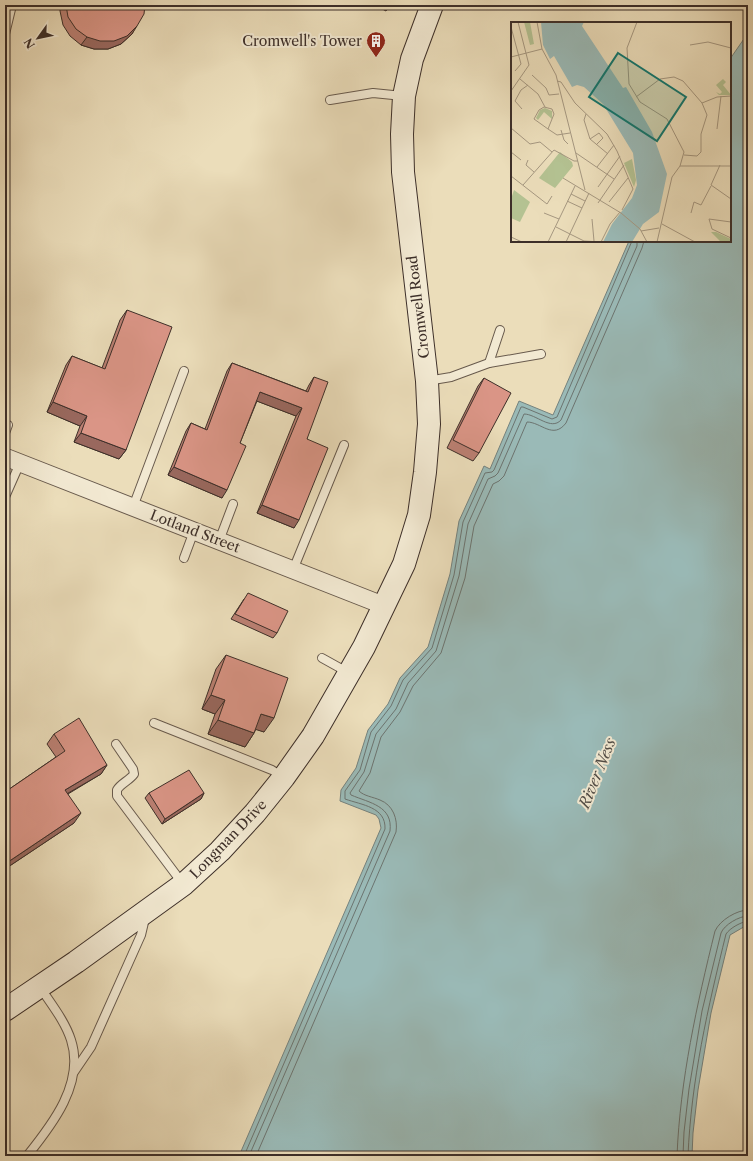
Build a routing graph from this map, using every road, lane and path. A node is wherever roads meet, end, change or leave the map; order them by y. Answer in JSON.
{"nodes":[{"id":1,"x":12,"y":5,"type":"edge"},
{"id":2,"x":432,"y":5,"type":"edge"},
{"id":3,"x":5,"y":34,"type":"edge"},
{"id":4,"x":404,"y":96,"type":"junction"},
{"id":5,"x":330,"y":100,"type":"dead end"},
{"id":6,"x":500,"y":330,"type":"dead end"},
{"id":7,"x":541,"y":354,"type":"dead end"},
{"id":8,"x":489,"y":363,"type":"junction"},
{"id":9,"x":184,"y":371,"type":"dead end"},
{"id":10,"x":427,"y":381,"type":"junction"},
{"id":11,"x":344,"y":445,"type":"dead end"},
{"id":12,"x":12,"y":460,"type":"edge"},
{"id":13,"x":5,"y":498,"type":"edge"},
{"id":14,"x":233,"y":504,"type":"dead end"},
{"id":15,"x":133,"y":507,"type":"junction"},
{"id":16,"x":194,"y":531,"type":"junction"},
{"id":17,"x":219,"y":540,"type":"junction"},
{"id":18,"x":184,"y":558,"type":"dead end"},
{"id":19,"x":293,"y":570,"type":"junction"},
{"id":20,"x":384,"y":606,"type":"junction"},
{"id":21,"x":322,"y":658,"type":"dead end"},
{"id":22,"x":349,"y":673,"type":"junction"},
{"id":23,"x":154,"y":723,"type":"dead end"},
{"id":24,"x":116,"y":744,"type":"dead end"},
{"id":25,"x":284,"y":777,"type":"junction"},
{"id":26,"x":184,"y":884,"type":"junction"},
{"id":27,"x":146,"y":911,"type":"junction"},
{"id":28,"x":40,"y":987,"type":"junction"},
{"id":29,"x":5,"y":1010,"type":"edge"},
{"id":30,"x":74,"y":1072,"type":"junction"},
{"id":31,"x":26,"y":1156,"type":"edge"}],
"edges":[{"from":1,"to":3,"type":"lane"},
{"from":2,"to":4,"type":"street","name":"Cromwell Road"},
{"from":4,"to":5,"type":"lane"},
{"from":4,"to":10,"type":"street","name":"Cromwell Road"},
{"from":6,"to":8,"type":"lane"},
{"from":7,"to":8,"type":"lane"},
{"from":8,"to":10,"type":"lane"},
{"from":9,"to":15,"type":"lane"},
{"from":10,"to":20,"type":"street","name":"Cromwell Road"},
{"from":11,"to":19,"type":"lane"},
{"from":12,"to":13,"type":"lane"},
{"from":12,"to":15,"type":"street","name":"Lotland Street"},
{"from":14,"to":17,"type":"lane"},
{"from":15,"to":16,"type":"street","name":"Lotland Street"},
{"from":16,"to":17,"type":"street","name":"Lotland Street"},
{"from":16,"to":18,"type":"lane"},
{"from":17,"to":19,"type":"street","name":"Lotland Street"},
{"from":19,"to":20,"type":"street","name":"Lotland Street"},
{"from":20,"to":22,"type":"street","name":"Longman Drive"},
{"from":21,"to":22,"type":"lane"},
{"from":22,"to":25,"type":"street","name":"Longman Drive"},
{"from":23,"to":25,"type":"lane"},
{"from":24,"to":26,"type":"lane"},
{"from":25,"to":26,"type":"street","name":"Longman Drive"},
{"from":26,"to":27,"type":"street","name":"Longman Drive"},
{"from":27,"to":28,"type":"street","name":"Longman Drive"},
{"from":27,"to":30,"type":"lane"},
{"from":28,"to":29,"type":"street","name":"Longman Drive"},
{"from":28,"to":30,"type":"lane"},
{"from":30,"to":31,"type":"lane"}]}
